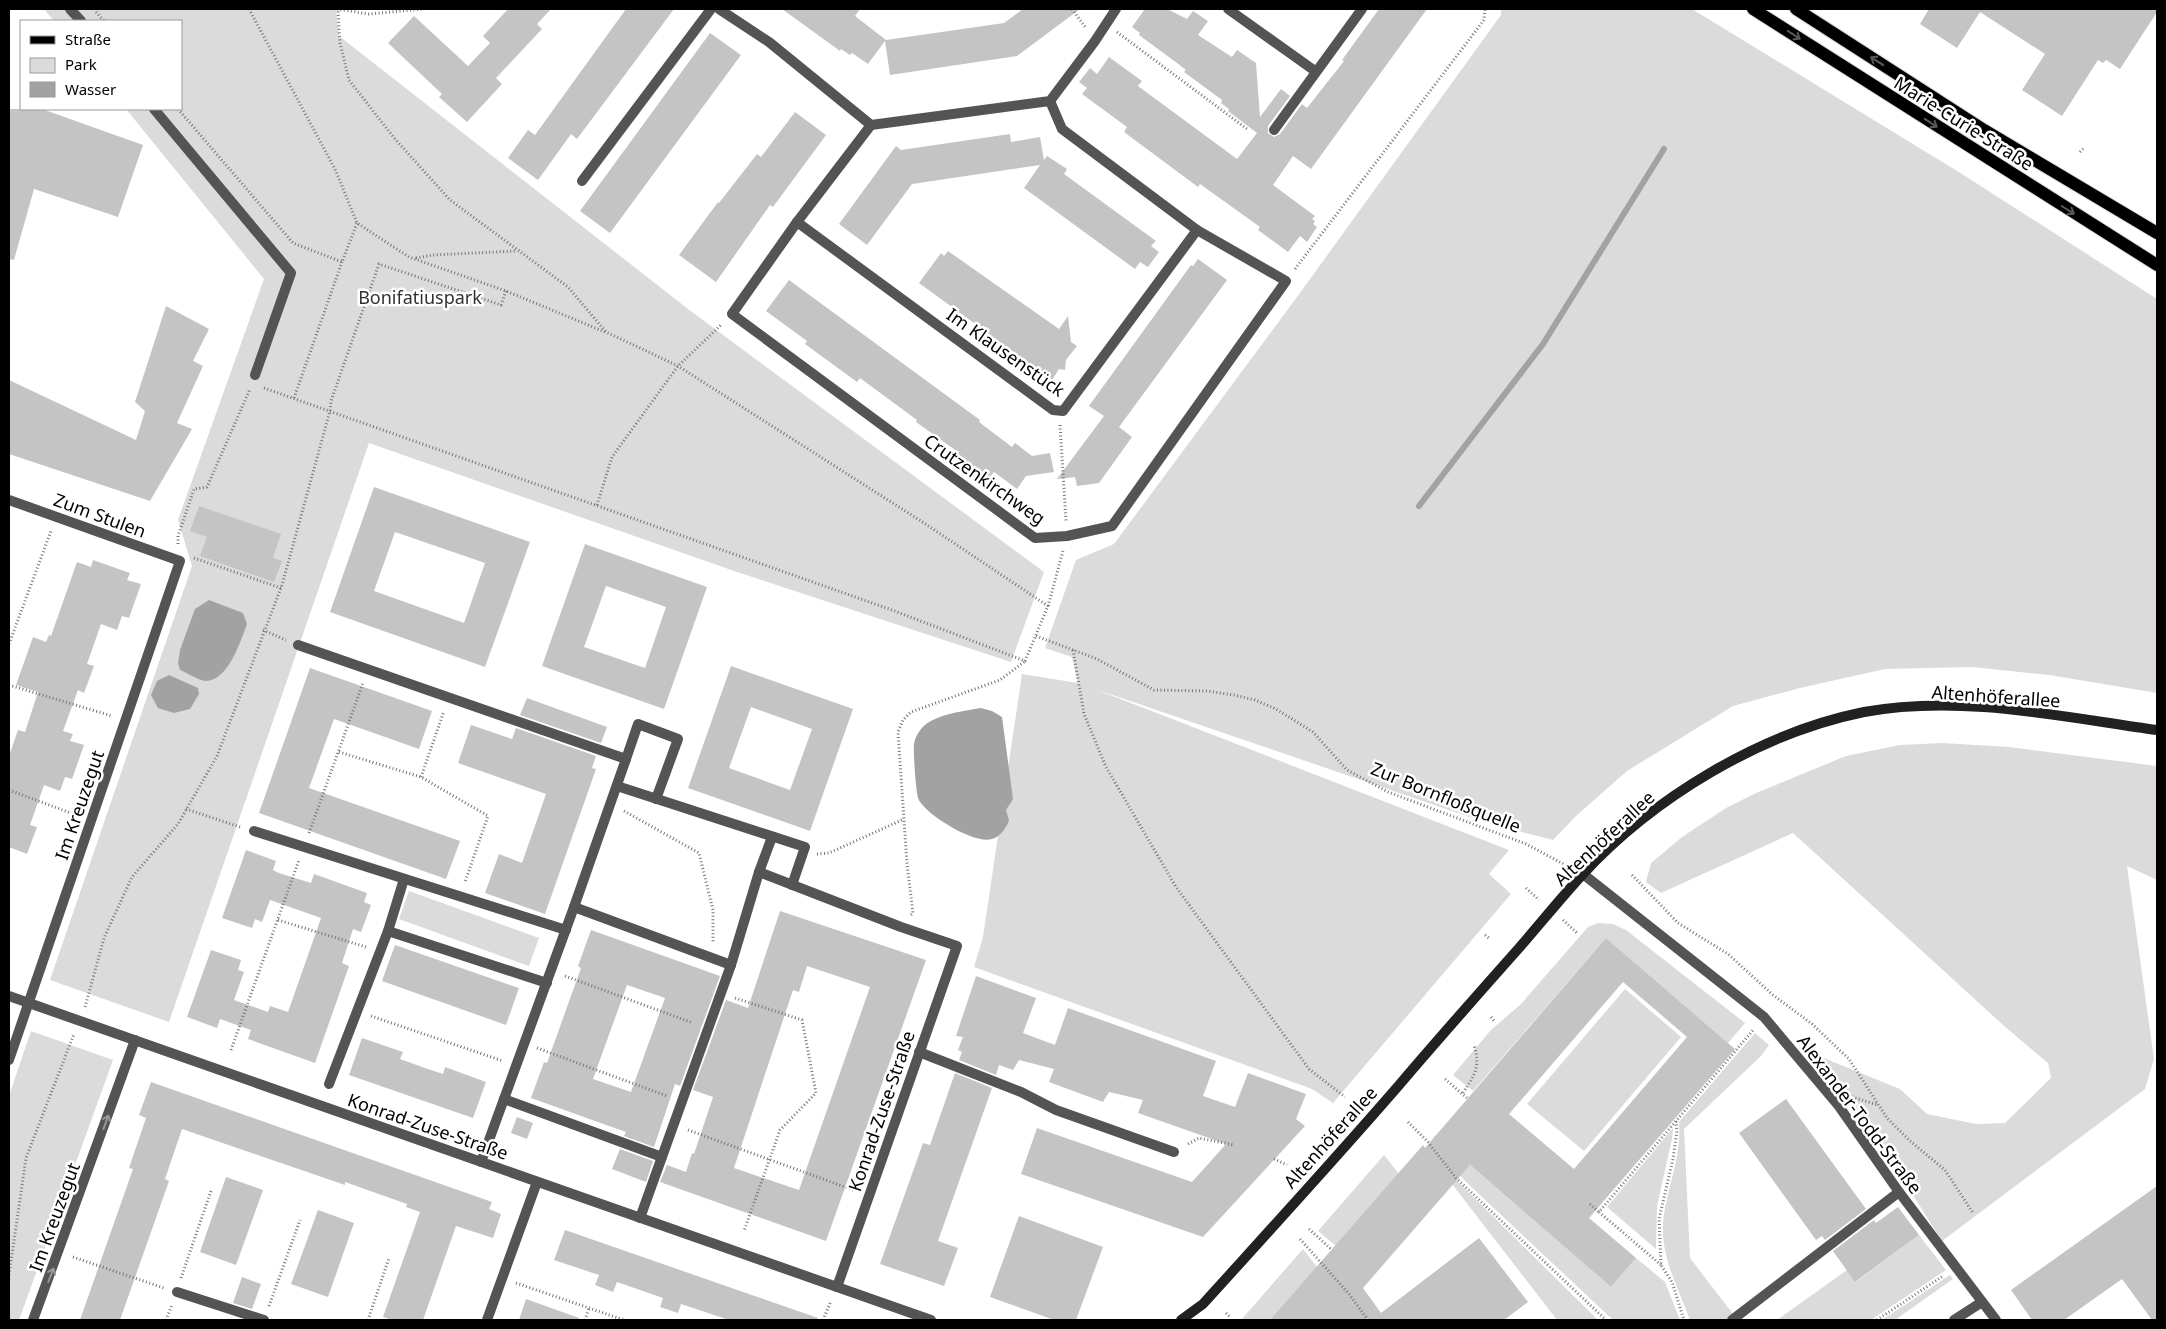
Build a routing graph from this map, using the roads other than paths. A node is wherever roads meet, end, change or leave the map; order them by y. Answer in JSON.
{"nodes":[{"id":1,"x":70,"y":9,"type":"edge"},
{"id":2,"x":711,"y":9,"type":"edge"},
{"id":3,"x":719,"y":9,"type":"edge"},
{"id":4,"x":1116,"y":9,"type":"edge"},
{"id":5,"x":1228,"y":9,"type":"edge"},
{"id":6,"x":1362,"y":9,"type":"edge"},
{"id":7,"x":1753,"y":9,"type":"edge"},
{"id":8,"x":1796,"y":9,"type":"edge"},
{"id":9,"x":79,"y":20,"type":"edge"},
{"id":10,"x":1315,"y":71,"type":"junction"},
{"id":11,"x":1050,"y":101,"type":"junction"},
{"id":12,"x":155,"y":110,"type":"edge"},
{"id":13,"x":872,"y":125,"type":"junction"},
{"id":14,"x":1274,"y":130,"type":"dead end"},
{"id":15,"x":582,"y":181,"type":"dead end"},
{"id":16,"x":797,"y":222,"type":"junction"},
{"id":17,"x":1197,"y":230,"type":"junction"},
{"id":18,"x":2157,"y":233,"type":"edge"},
{"id":19,"x":2157,"y":266,"type":"edge"},
{"id":20,"x":254,"y":380,"type":"road end"},
{"id":21,"x":9,"y":500,"type":"edge"},
{"id":22,"x":180,"y":561,"type":"joint"},
{"id":23,"x":298,"y":645,"type":"road end"},
{"id":24,"x":2157,"y":730,"type":"edge"},
{"id":25,"x":626,"y":759,"type":"junction"},
{"id":26,"x":617,"y":786,"type":"junction"},
{"id":27,"x":656,"y":799,"type":"junction"},
{"id":28,"x":254,"y":831,"type":"road end"},
{"id":29,"x":772,"y":837,"type":"junction"},
{"id":30,"x":759,"y":872,"type":"junction"},
{"id":31,"x":1583,"y":874,"type":"junction"},
{"id":32,"x":404,"y":879,"type":"junction"},
{"id":33,"x":792,"y":884,"type":"junction"},
{"id":34,"x":574,"y":908,"type":"junction"},
{"id":35,"x":566,"y":930,"type":"junction"},
{"id":36,"x":388,"y":931,"type":"junction"},
{"id":37,"x":731,"y":965,"type":"junction"},
{"id":38,"x":547,"y":983,"type":"junction"},
{"id":39,"x":9,"y":996,"type":"edge"},
{"id":40,"x":29,"y":1003,"type":"junction"},
{"id":41,"x":135,"y":1040,"type":"junction"},
{"id":42,"x":919,"y":1052,"type":"junction"},
{"id":43,"x":9,"y":1060,"type":"edge"},
{"id":44,"x":329,"y":1084,"type":"dead end"},
{"id":45,"x":504,"y":1099,"type":"junction"},
{"id":46,"x":1174,"y":1152,"type":"road end"},
{"id":47,"x":662,"y":1157,"type":"junction"},
{"id":48,"x":482,"y":1162,"type":"junction"},
{"id":49,"x":537,"y":1182,"type":"junction"},
{"id":50,"x":1899,"y":1192,"type":"junction"},
{"id":51,"x":640,"y":1218,"type":"junction"},
{"id":52,"x":837,"y":1286,"type":"junction"},
{"id":53,"x":176,"y":1292,"type":"road end"},
{"id":54,"x":1982,"y":1302,"type":"junction"},
{"id":55,"x":1203,"y":1304,"type":"junction"},
{"id":56,"x":33,"y":1320,"type":"edge"},
{"id":57,"x":264,"y":1320,"type":"edge"},
{"id":58,"x":487,"y":1320,"type":"edge"},
{"id":59,"x":931,"y":1320,"type":"edge"},
{"id":60,"x":1181,"y":1320,"type":"edge"},
{"id":61,"x":1194,"y":1320,"type":"edge"},
{"id":62,"x":1732,"y":1320,"type":"edge"},
{"id":63,"x":1954,"y":1320,"type":"edge"},
{"id":64,"x":1996,"y":1320,"type":"edge"}],
"edges":[{"from":1,"to":9,"type":"street"},
{"from":2,"to":15,"type":"street"},
{"from":3,"to":13,"type":"street"},
{"from":4,"to":11,"type":"street"},
{"from":5,"to":10,"type":"street"},
{"from":6,"to":10,"type":"street"},
{"from":7,"to":19,"type":"main road","name":"Marie-Curie-Straße","one_way":true},
{"from":18,"to":8,"type":"main road","name":"Marie-Curie-Straße","one_way":true},
{"from":10,"to":14,"type":"street"},
{"from":11,"to":13,"type":"street"},
{"from":11,"to":17,"type":"street"},
{"from":12,"to":20,"type":"street"},
{"from":13,"to":16,"type":"street"},
{"from":16,"to":17,"type":"street","name":"Im Klausenstück"},
{"from":16,"to":17,"type":"street","name":"Crutzenkirchweg"},
{"from":21,"to":22,"type":"street","name":"Zum Stulen"},
{"from":22,"to":40,"type":"street","name":"Im Kreuzegut"},
{"from":23,"to":25,"type":"street"},
{"from":24,"to":31,"type":"street","name":"Altenhöferallee"},
{"from":25,"to":26,"type":"street"},
{"from":25,"to":27,"type":"street"},
{"from":26,"to":27,"type":"street"},
{"from":26,"to":34,"type":"street"},
{"from":27,"to":29,"type":"street"},
{"from":28,"to":32,"type":"street"},
{"from":29,"to":30,"type":"street"},
{"from":29,"to":33,"type":"street"},
{"from":30,"to":33,"type":"street"},
{"from":30,"to":37,"type":"street"},
{"from":31,"to":50,"type":"street","name":"Alexander-Todd-Straße"},
{"from":31,"to":55,"type":"street","name":"Altenhöferallee"},
{"from":32,"to":35,"type":"street"},
{"from":32,"to":36,"type":"street"},
{"from":33,"to":42,"type":"street","name":"Konrad-Zuse-Straße"},
{"from":34,"to":35,"type":"street"},
{"from":34,"to":37,"type":"street"},
{"from":35,"to":38,"type":"street"},
{"from":36,"to":38,"type":"street"},
{"from":36,"to":44,"type":"street"},
{"from":37,"to":47,"type":"street"},
{"from":38,"to":45,"type":"street"},
{"from":39,"to":40,"type":"street","name":"Konrad-Zuse-Straße"},
{"from":40,"to":41,"type":"street","name":"Konrad-Zuse-Straße"},
{"from":40,"to":43,"type":"street","name":"Im Kreuzegut"},
{"from":41,"to":48,"type":"street","name":"Konrad-Zuse-Straße"},
{"from":56,"to":41,"type":"street","name":"Im Kreuzegut","one_way":true},
{"from":42,"to":46,"type":"street"},
{"from":42,"to":52,"type":"street","name":"Konrad-Zuse-Straße"},
{"from":45,"to":47,"type":"street"},
{"from":45,"to":48,"type":"street"},
{"from":47,"to":51,"type":"street"},
{"from":48,"to":49,"type":"street","name":"Konrad-Zuse-Straße"},
{"from":49,"to":51,"type":"street","name":"Konrad-Zuse-Straße"},
{"from":49,"to":58,"type":"street"},
{"from":50,"to":54,"type":"street","name":"Alexander-Todd-Straße"},
{"from":50,"to":62,"type":"street"},
{"from":51,"to":52,"type":"street","name":"Konrad-Zuse-Straße"},
{"from":52,"to":59,"type":"street","name":"Konrad-Zuse-Straße"},
{"from":53,"to":57,"type":"street"},
{"from":54,"to":63,"type":"street"},
{"from":54,"to":64,"type":"street","name":"Alexander-Todd-Straße"},
{"from":55,"to":60,"type":"street","name":"Altenhöferallee"},
{"from":55,"to":61,"type":"street","name":"Altenhöferallee"}]}
